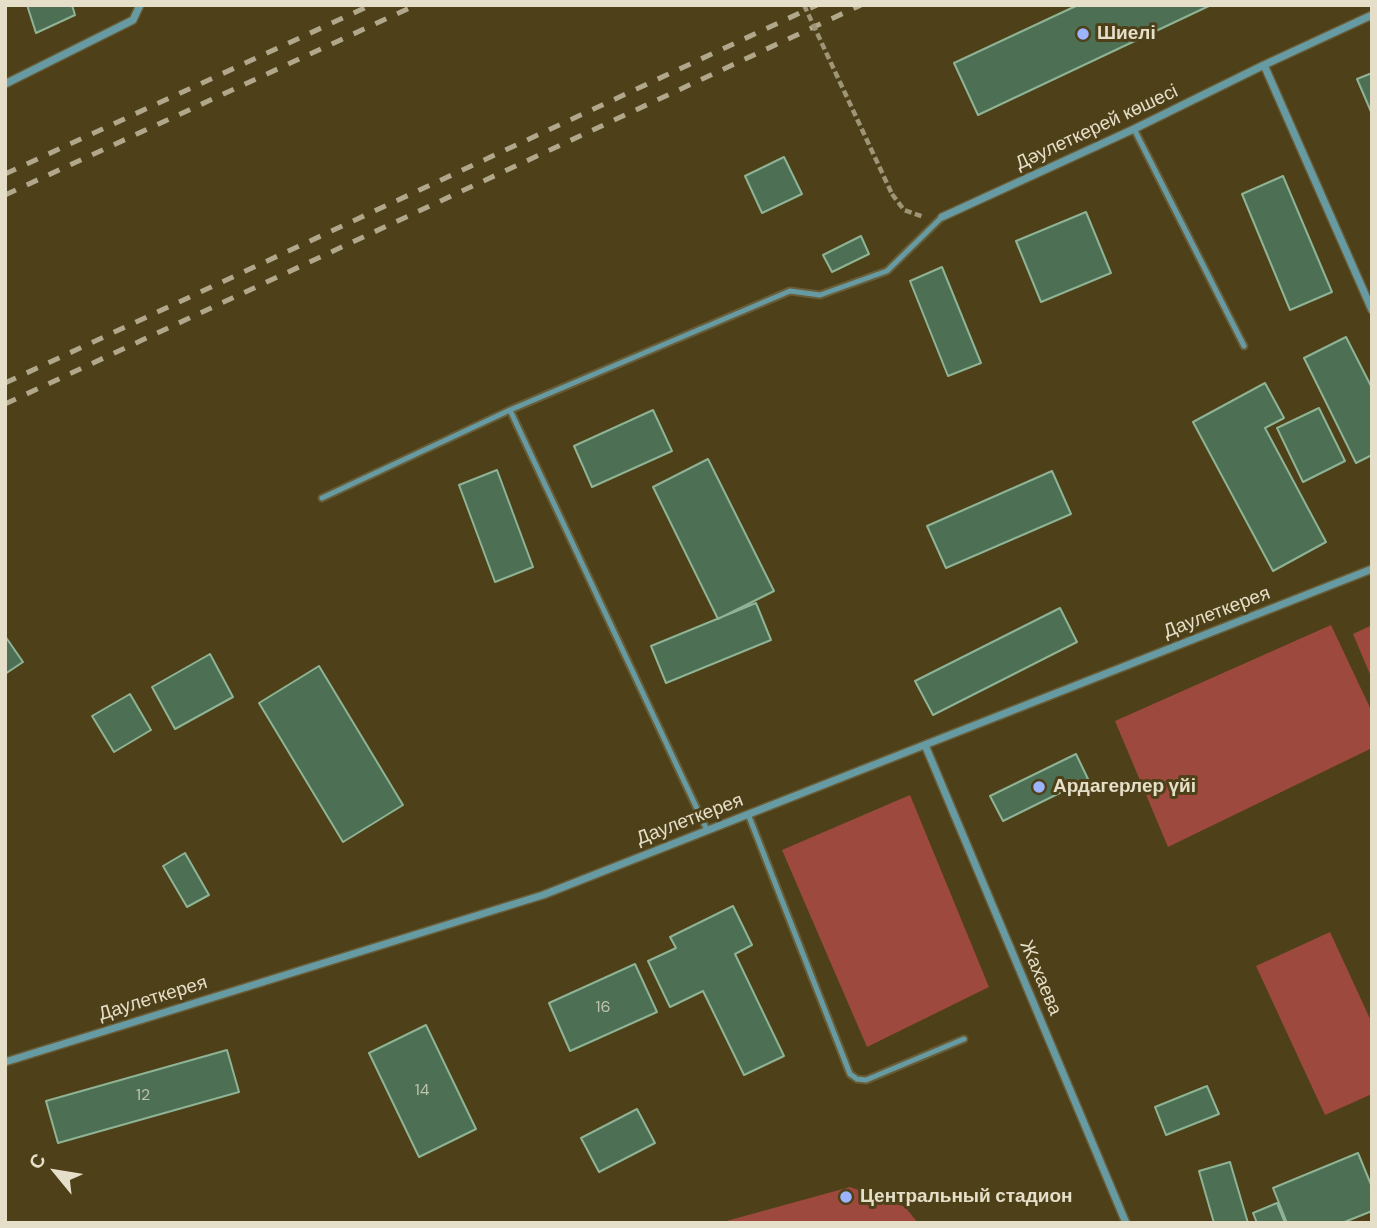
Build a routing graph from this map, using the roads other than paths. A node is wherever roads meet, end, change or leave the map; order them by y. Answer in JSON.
{"nodes":[{"id":1,"x":140,"y":5,"type":"edge"},
{"id":2,"x":1372,"y":15,"type":"edge"},
{"id":3,"x":1264,"y":65,"type":"junction"},
{"id":4,"x":5,"y":84,"type":"edge"},
{"id":5,"x":1134,"y":129,"type":"junction"},
{"id":6,"x":942,"y":217,"type":"joint"},
{"id":7,"x":1372,"y":310,"type":"edge"},
{"id":8,"x":1244,"y":346,"type":"dead end"},
{"id":9,"x":510,"y":410,"type":"junction"},
{"id":10,"x":323,"y":498,"type":"dead end"},
{"id":11,"x":1372,"y":569,"type":"edge"},
{"id":12,"x":925,"y":745,"type":"junction"},
{"id":13,"x":748,"y":814,"type":"junction"},
{"id":14,"x":707,"y":830,"type":"junction"},
{"id":15,"x":964,"y":1039,"type":"dead end"},
{"id":16,"x":5,"y":1062,"type":"edge"},
{"id":17,"x":1126,"y":1223,"type":"edge"}],
"edges":[{"from":1,"to":4,"type":"street"},
{"from":2,"to":3,"type":"street"},
{"from":3,"to":5,"type":"street","name":"Дәулеткерей көшесі"},
{"from":3,"to":7,"type":"street"},
{"from":5,"to":6,"type":"street","name":"Дәулеткерей көшесі"},
{"from":5,"to":8,"type":"lane"},
{"from":6,"to":9,"type":"lane"},
{"from":9,"to":10,"type":"lane"},
{"from":9,"to":14,"type":"lane"},
{"from":11,"to":12,"type":"street","name":"Даулеткерея"},
{"from":12,"to":13,"type":"street","name":"Даулеткерея"},
{"from":12,"to":17,"type":"street","name":"Жахаева"},
{"from":13,"to":14,"type":"street","name":"Даулеткерея"},
{"from":13,"to":15,"type":"lane"},
{"from":14,"to":16,"type":"street","name":"Даулеткерея"}]}
